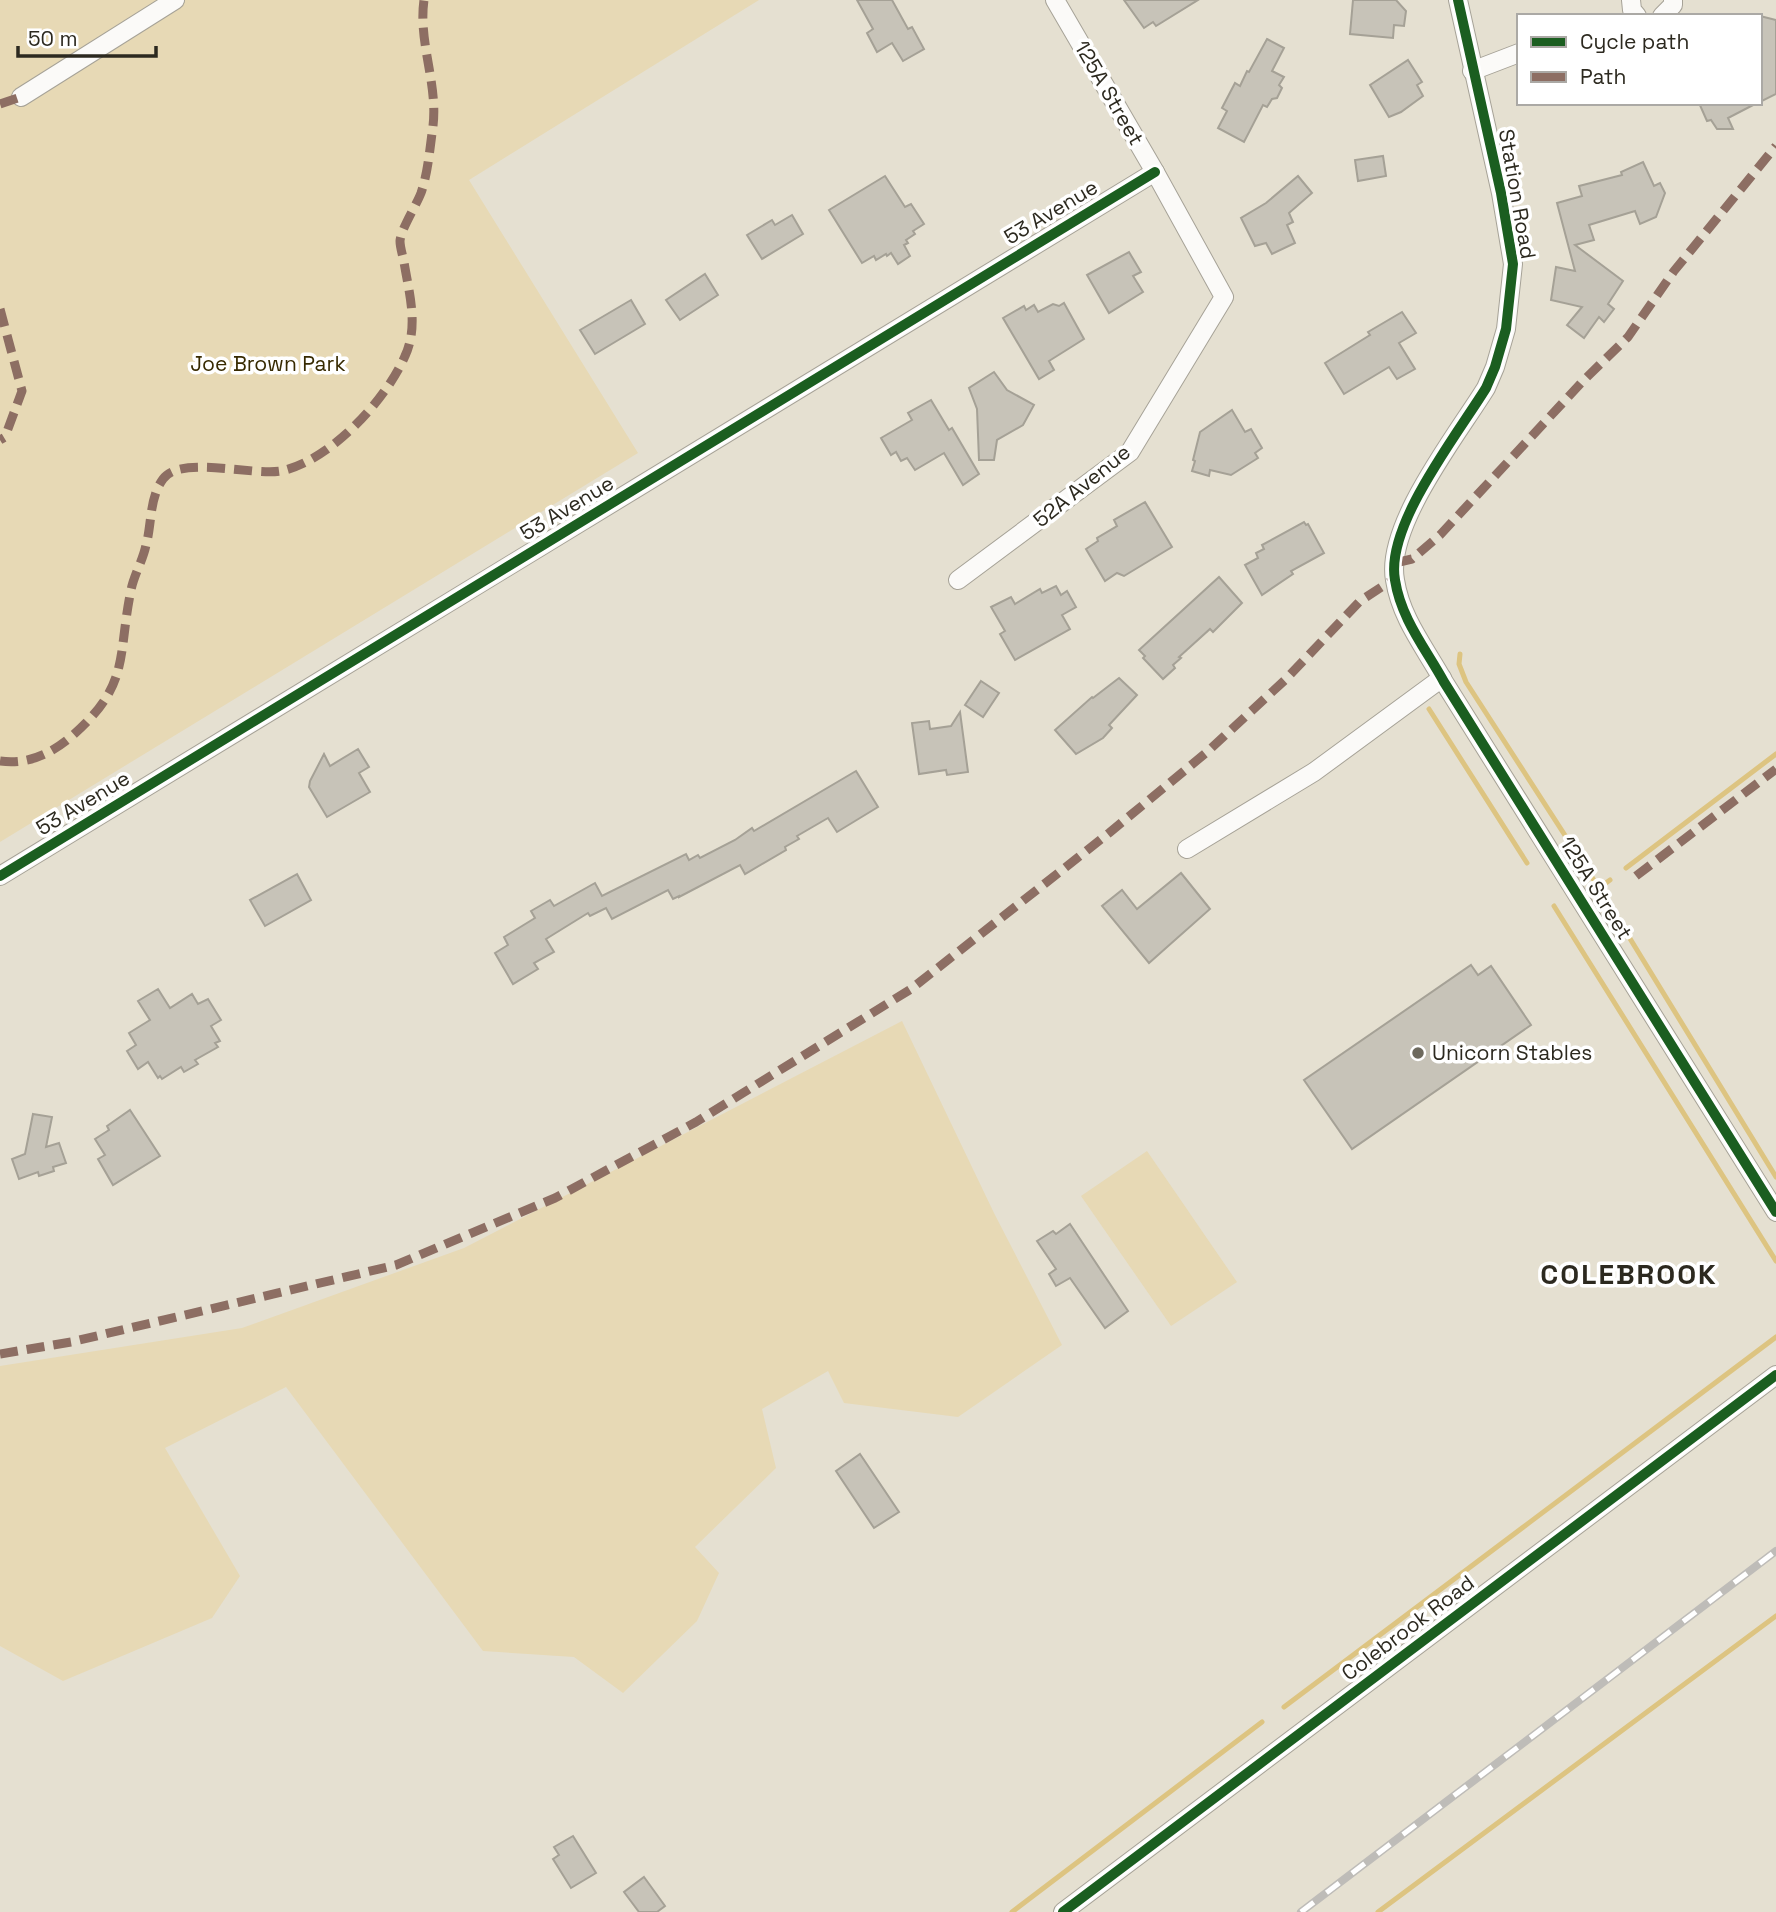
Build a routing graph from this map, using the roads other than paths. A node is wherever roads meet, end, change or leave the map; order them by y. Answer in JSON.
{"nodes":[{"id":1,"x":175,"y":0,"type":"edge"},
{"id":2,"x":1055,"y":0,"type":"edge"},
{"id":3,"x":1458,"y":0,"type":"edge"},
{"id":4,"x":1673,"y":0,"type":"edge"},
{"id":5,"x":1664,"y":14,"type":"edge"},
{"id":6,"x":1517,"y":54,"type":"edge"},
{"id":7,"x":1472,"y":71,"type":"junction"},
{"id":8,"x":21,"y":97,"type":"dead end"},
{"id":9,"x":1155,"y":172,"type":"junction"},
{"id":10,"x":1224,"y":297,"type":"joint"},
{"id":11,"x":1394,"y":579,"type":"joint"},
{"id":12,"x":958,"y":580,"type":"dead end"},
{"id":13,"x":1442,"y":678,"type":"junction"},
{"id":14,"x":1187,"y":849,"type":"dead end"},
{"id":15,"x":0,"y":876,"type":"edge"},
{"id":16,"x":1776,"y":1212,"type":"edge"},
{"id":17,"x":1776,"y":1375,"type":"edge"},
{"id":18,"x":1063,"y":1912,"type":"edge"}],
"edges":[{"from":1,"to":8,"type":"street"},
{"from":2,"to":9,"type":"street","name":"125A Street"},
{"from":3,"to":7,"type":"street","name":"Station Road"},
{"from":4,"to":5,"type":"street"},
{"from":6,"to":7,"type":"street"},
{"from":7,"to":11,"type":"street","name":"Station Road"},
{"from":9,"to":10,"type":"street","name":"125A Street"},
{"from":9,"to":15,"type":"street","name":"53 Avenue"},
{"from":10,"to":12,"type":"street","name":"52A Avenue"},
{"from":11,"to":13,"type":"street","name":"125A Street"},
{"from":13,"to":14,"type":"street"},
{"from":13,"to":16,"type":"street","name":"125A Street"},
{"from":17,"to":18,"type":"street","name":"Colebrook Road"}]}
